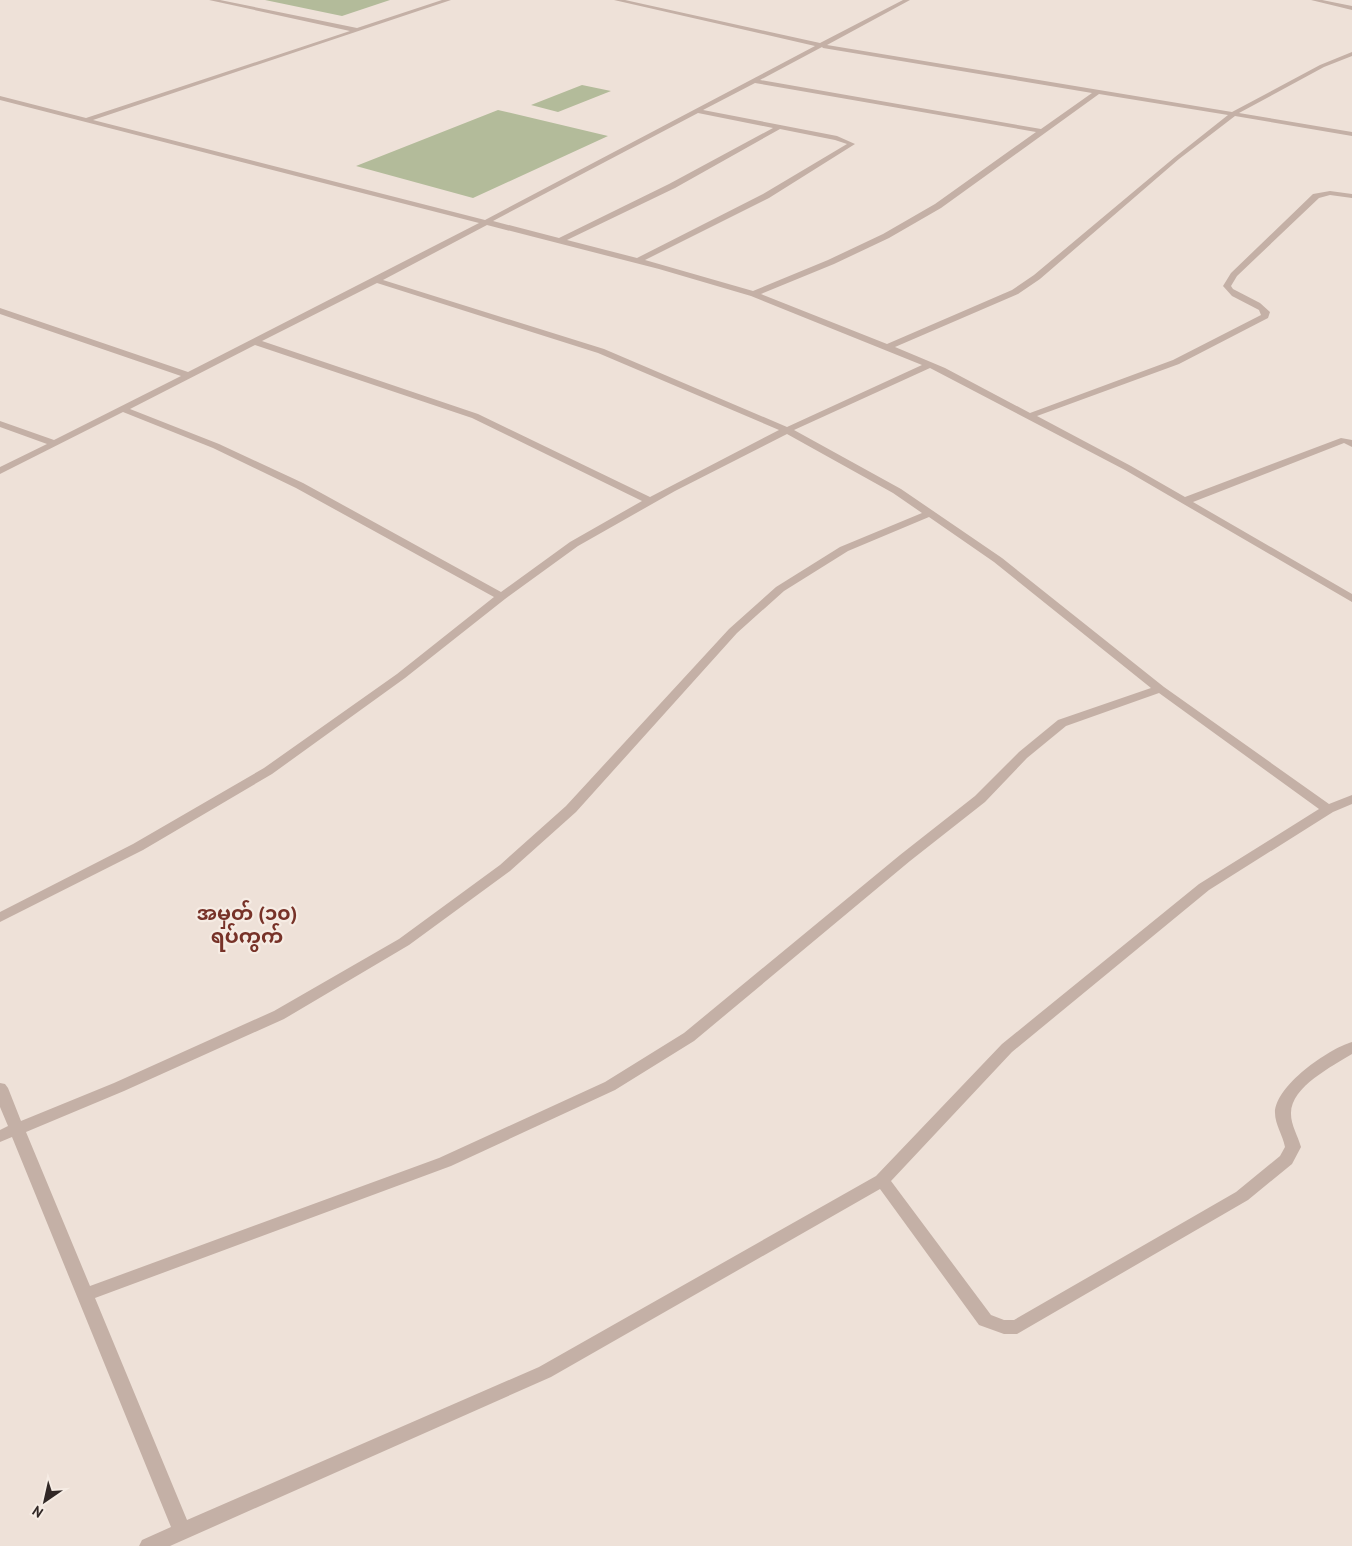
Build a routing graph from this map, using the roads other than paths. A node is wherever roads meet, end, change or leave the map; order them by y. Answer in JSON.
{"nodes":[{"id":1,"x":212,"y":0,"type":"edge"},
{"id":2,"x":448,"y":0,"type":"edge"},
{"id":3,"x":617,"y":0,"type":"edge"},
{"id":4,"x":907,"y":0,"type":"edge"},
{"id":5,"x":1314,"y":0,"type":"edge"},
{"id":6,"x":1352,"y":8,"type":"edge"},
{"id":7,"x":356,"y":30,"type":"junction"},
{"id":8,"x":822,"y":46,"type":"junction"},
{"id":9,"x":1352,"y":54,"type":"edge"},
{"id":10,"x":756,"y":81,"type":"junction"},
{"id":11,"x":1098,"y":92,"type":"junction"},
{"id":12,"x":2,"y":99,"type":"edge"},
{"id":13,"x":697,"y":111,"type":"junction"},
{"id":14,"x":1235,"y":113,"type":"junction"},
{"id":15,"x":86,"y":120,"type":"junction"},
{"id":16,"x":779,"y":127,"type":"junction"},
{"id":17,"x":1041,"y":131,"type":"junction"},
{"id":18,"x":1352,"y":134,"type":"edge"},
{"id":19,"x":1352,"y":196,"type":"edge"},
{"id":20,"x":486,"y":222,"type":"junction"},
{"id":21,"x":559,"y":241,"type":"junction"},
{"id":22,"x":638,"y":261,"type":"junction"},
{"id":23,"x":376,"y":280,"type":"junction"},
{"id":24,"x":754,"y":294,"type":"junction"},
{"id":25,"x":0,"y":311,"type":"edge"},
{"id":26,"x":256,"y":342,"type":"junction"},
{"id":27,"x":888,"y":347,"type":"junction"},
{"id":28,"x":930,"y":365,"type":"junction"},
{"id":29,"x":190,"y":376,"type":"junction"},
{"id":30,"x":123,"y":409,"type":"junction"},
{"id":31,"x":1029,"y":416,"type":"junction"},
{"id":32,"x":0,"y":424,"type":"edge"},
{"id":33,"x":787,"y":430,"type":"junction"},
{"id":34,"x":54,"y":443,"type":"junction"},
{"id":35,"x":1352,"y":444,"type":"edge"},
{"id":36,"x":0,"y":471,"type":"edge"},
{"id":37,"x":650,"y":501,"type":"junction"},
{"id":38,"x":1185,"y":501,"type":"junction"},
{"id":39,"x":930,"y":514,"type":"junction"},
{"id":40,"x":501,"y":597,"type":"junction"},
{"id":41,"x":1352,"y":599,"type":"edge"},
{"id":42,"x":1160,"y":690,"type":"junction"},
{"id":43,"x":1352,"y":799,"type":"edge"},
{"id":44,"x":1328,"y":809,"type":"junction"},
{"id":45,"x":0,"y":918,"type":"edge"},
{"id":46,"x":1352,"y":1047,"type":"edge"},
{"id":47,"x":0,"y":1088,"type":"edge"},
{"id":48,"x":17,"y":1129,"type":"junction"},
{"id":49,"x":0,"y":1136,"type":"edge"},
{"id":50,"x":882,"y":1180,"type":"junction"},
{"id":51,"x":85,"y":1295,"type":"junction"},
{"id":52,"x":182,"y":1531,"type":"junction"},
{"id":53,"x":149,"y":1546,"type":"edge"}],
"edges":[{"from":1,"to":7,"type":"street"},
{"from":2,"to":7,"type":"street"},
{"from":3,"to":8,"type":"street"},
{"from":4,"to":8,"type":"street"},
{"from":5,"to":6,"type":"street"},
{"from":7,"to":15,"type":"street"},
{"from":8,"to":10,"type":"street"},
{"from":8,"to":11,"type":"street"},
{"from":9,"to":14,"type":"street"},
{"from":10,"to":13,"type":"street"},
{"from":10,"to":17,"type":"street"},
{"from":11,"to":14,"type":"street"},
{"from":11,"to":17,"type":"street"},
{"from":12,"to":15,"type":"street"},
{"from":13,"to":16,"type":"street"},
{"from":13,"to":20,"type":"street"},
{"from":14,"to":18,"type":"street"},
{"from":14,"to":27,"type":"street"},
{"from":15,"to":20,"type":"street"},
{"from":16,"to":21,"type":"street"},
{"from":16,"to":22,"type":"street"},
{"from":17,"to":24,"type":"street"},
{"from":19,"to":31,"type":"street"},
{"from":20,"to":21,"type":"street"},
{"from":20,"to":23,"type":"street"},
{"from":21,"to":22,"type":"street"},
{"from":22,"to":24,"type":"street"},
{"from":23,"to":26,"type":"street"},
{"from":23,"to":33,"type":"street"},
{"from":24,"to":27,"type":"street"},
{"from":25,"to":29,"type":"street"},
{"from":26,"to":29,"type":"street"},
{"from":26,"to":37,"type":"street"},
{"from":27,"to":28,"type":"street"},
{"from":28,"to":31,"type":"street"},
{"from":28,"to":33,"type":"street"},
{"from":29,"to":30,"type":"street"},
{"from":30,"to":34,"type":"street"},
{"from":30,"to":40,"type":"street"},
{"from":31,"to":38,"type":"street"},
{"from":32,"to":34,"type":"street"},
{"from":33,"to":37,"type":"street"},
{"from":33,"to":39,"type":"street"},
{"from":34,"to":36,"type":"street"},
{"from":35,"to":38,"type":"street"},
{"from":37,"to":40,"type":"street"},
{"from":38,"to":41,"type":"street"},
{"from":39,"to":42,"type":"street"},
{"from":39,"to":48,"type":"street"},
{"from":40,"to":45,"type":"street"},
{"from":42,"to":44,"type":"street"},
{"from":42,"to":51,"type":"street"},
{"from":43,"to":44,"type":"street"},
{"from":44,"to":50,"type":"street"},
{"from":46,"to":50,"type":"street"},
{"from":47,"to":48,"type":"street"},
{"from":48,"to":49,"type":"street"},
{"from":48,"to":51,"type":"street"},
{"from":50,"to":52,"type":"street"},
{"from":51,"to":52,"type":"street"},
{"from":52,"to":53,"type":"street"}]}
